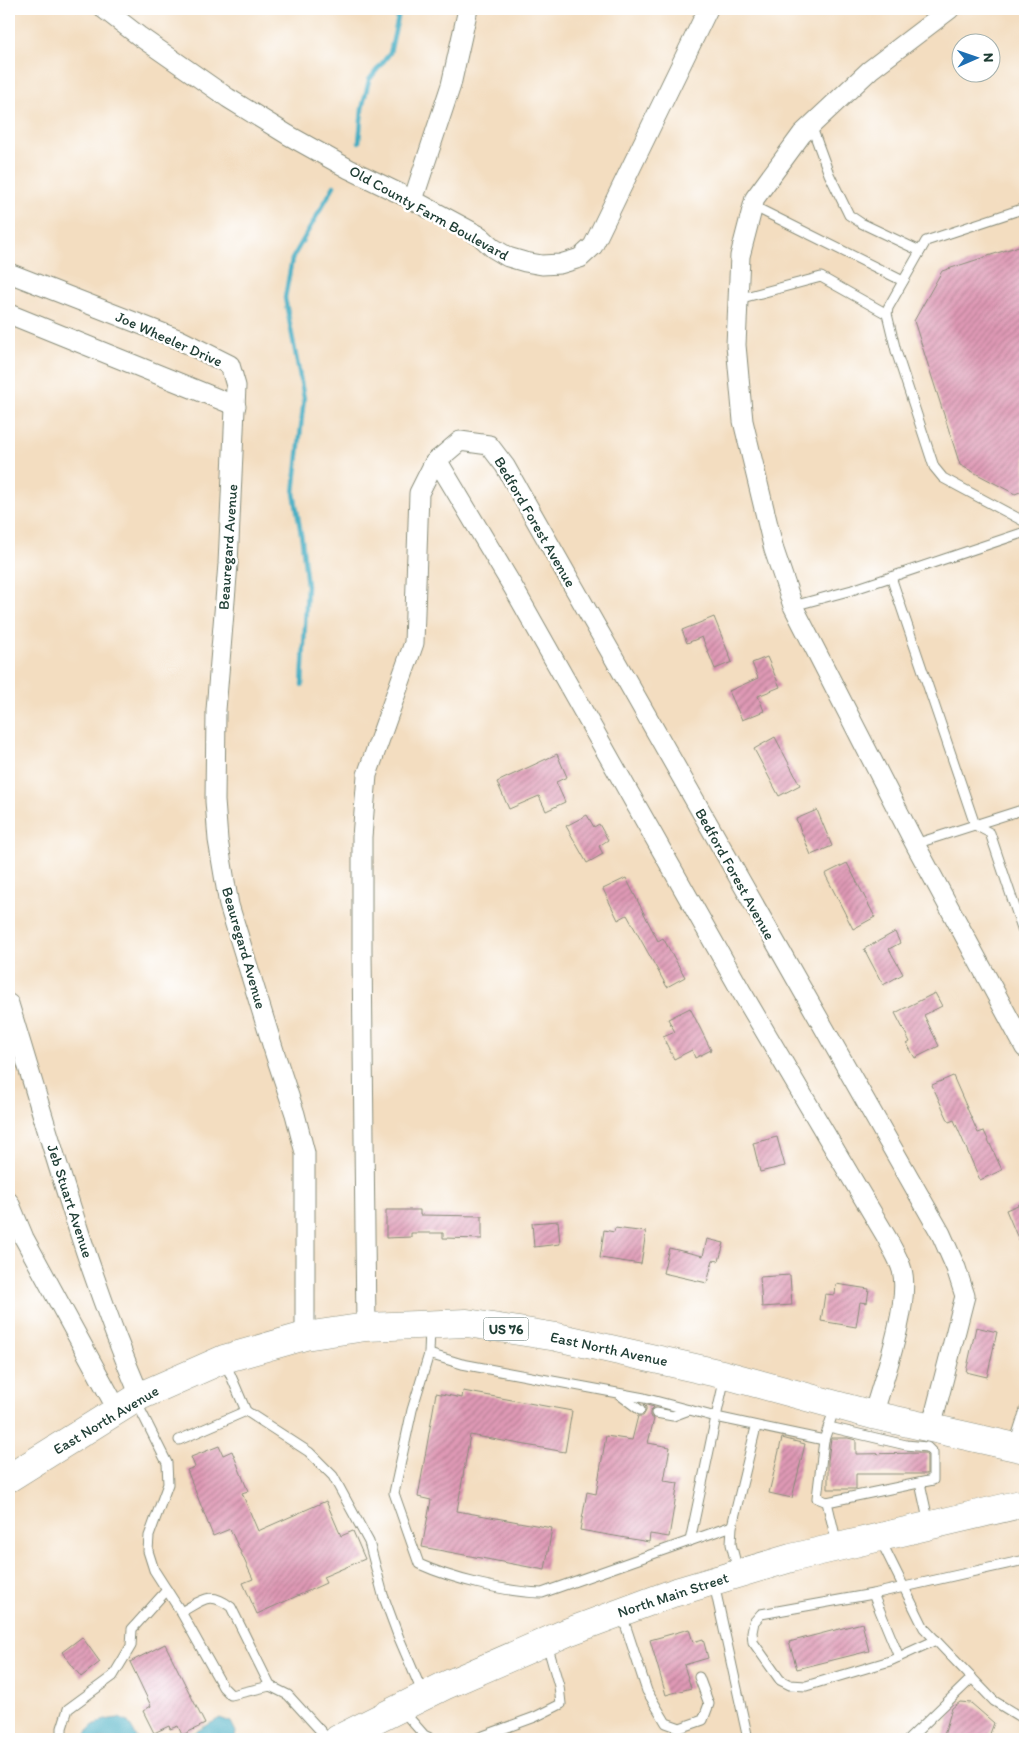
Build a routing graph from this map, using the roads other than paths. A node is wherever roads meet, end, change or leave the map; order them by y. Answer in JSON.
{"nodes":[{"id":1,"x":104,"y":9,"type":"edge"},
{"id":2,"x":468,"y":9,"type":"edge"},
{"id":3,"x":708,"y":9,"type":"edge"},
{"id":4,"x":950,"y":9,"type":"edge"},
{"id":5,"x":811,"y":125,"type":"junction"},
{"id":6,"x":413,"y":200,"type":"junction"},
{"id":7,"x":753,"y":206,"type":"junction"},
{"id":8,"x":1025,"y":208,"type":"edge"},
{"id":9,"x":920,"y":251,"type":"junction"},
{"id":10,"x":9,"y":273,"type":"edge"},
{"id":11,"x":903,"y":281,"type":"junction"},
{"id":12,"x":738,"y":299,"type":"junction"},
{"id":13,"x":9,"y":314,"type":"edge"},
{"id":14,"x":887,"y":314,"type":"junction"},
{"id":15,"x":236,"y":406,"type":"junction"},
{"id":16,"x":436,"y":460,"type":"junction"},
{"id":17,"x":1025,"y":522,"type":"edge"},
{"id":18,"x":1025,"y":532,"type":"edge"},
{"id":19,"x":891,"y":577,"type":"junction"},
{"id":20,"x":793,"y":606,"type":"junction"},
{"id":21,"x":1025,"y":809,"type":"edge"},
{"id":22,"x":975,"y":825,"type":"junction"},
{"id":23,"x":915,"y":844,"type":"junction"},
{"id":24,"x":1025,"y":937,"type":"edge"},
{"id":25,"x":9,"y":1004,"type":"edge"},
{"id":26,"x":1023,"y":1039,"type":"edge"},
{"id":27,"x":9,"y":1202,"type":"edge"},
{"id":28,"x":430,"y":1325,"type":"junction"},
{"id":29,"x":366,"y":1327,"type":"junction"},
{"id":30,"x":305,"y":1336,"type":"junction"},
{"id":31,"x":429,"y":1354,"type":"junction"},
{"id":32,"x":224,"y":1359,"type":"junction"},
{"id":33,"x":726,"y":1374,"type":"junction"},
{"id":34,"x":618,"y":1393,"type":"junction"},
{"id":35,"x":131,"y":1402,"type":"junction"},
{"id":36,"x":640,"y":1410,"type":"dead end"},
{"id":37,"x":689,"y":1410,"type":"junction"},
{"id":38,"x":1025,"y":1410,"type":"edge"},
{"id":39,"x":246,"y":1411,"type":"junction"},
{"id":40,"x":656,"y":1413,"type":"dead end"},
{"id":41,"x":873,"y":1415,"type":"junction"},
{"id":42,"x":832,"y":1416,"type":"junction"},
{"id":43,"x":716,"y":1417,"type":"junction"},
{"id":44,"x":756,"y":1427,"type":"junction"},
{"id":45,"x":923,"y":1434,"type":"junction"},
{"id":46,"x":179,"y":1440,"type":"dead end"},
{"id":47,"x":824,"y":1440,"type":"junction"},
{"id":48,"x":1019,"y":1448,"type":"edge"},
{"id":49,"x":9,"y":1478,"type":"edge"},
{"id":50,"x":920,"y":1483,"type":"junction"},
{"id":51,"x":827,"y":1502,"type":"junction"},
{"id":52,"x":1025,"y":1503,"type":"edge"},
{"id":53,"x":930,"y":1525,"type":"junction"},
{"id":54,"x":732,"y":1526,"type":"junction"},
{"id":55,"x":879,"y":1537,"type":"junction"},
{"id":56,"x":690,"y":1541,"type":"junction"},
{"id":57,"x":838,"y":1547,"type":"junction"},
{"id":58,"x":1025,"y":1560,"type":"edge"},
{"id":59,"x":726,"y":1578,"type":"junction"},
{"id":60,"x":904,"y":1588,"type":"junction"},
{"id":61,"x":167,"y":1590,"type":"junction"},
{"id":62,"x":873,"y":1594,"type":"junction"},
{"id":63,"x":180,"y":1612,"type":"junction"},
{"id":64,"x":621,"y":1612,"type":"junction"},
{"id":65,"x":936,"y":1640,"type":"junction"},
{"id":66,"x":546,"y":1641,"type":"junction"},
{"id":67,"x":899,"y":1657,"type":"junction"},
{"id":68,"x":699,"y":1677,"type":"dead end"},
{"id":69,"x":972,"y":1678,"type":"junction"},
{"id":70,"x":270,"y":1686,"type":"junction"},
{"id":71,"x":412,"y":1702,"type":"junction"},
{"id":72,"x":1025,"y":1720,"type":"edge"},
{"id":73,"x":425,"y":1738,"type":"edge"},
{"id":74,"x":62,"y":1739,"type":"edge"},
{"id":75,"x":328,"y":1739,"type":"edge"},
{"id":76,"x":338,"y":1739,"type":"edge"},
{"id":77,"x":475,"y":1739,"type":"edge"},
{"id":78,"x":748,"y":1739,"type":"edge"},
{"id":79,"x":909,"y":1739,"type":"edge"}],
"edges":[{"from":1,"to":6,"type":"street","name":"Old County Farm Boulevard"},
{"from":2,"to":6,"type":"street"},
{"from":3,"to":6,"type":"street","name":"Old County Farm Boulevard"},
{"from":4,"to":5,"type":"street"},
{"from":5,"to":7,"type":"street"},
{"from":5,"to":9,"type":"lane"},
{"from":7,"to":11,"type":"lane"},
{"from":7,"to":12,"type":"street"},
{"from":8,"to":9,"type":"lane"},
{"from":9,"to":11,"type":"lane"},
{"from":10,"to":15,"type":"street","name":"Joe Wheeler Drive"},
{"from":11,"to":14,"type":"lane"},
{"from":12,"to":14,"type":"lane"},
{"from":12,"to":20,"type":"street"},
{"from":13,"to":15,"type":"street"},
{"from":14,"to":17,"type":"lane"},
{"from":15,"to":30,"type":"street","name":"Beauregard Avenue"},
{"from":16,"to":29,"type":"street"},
{"from":16,"to":41,"type":"street"},
{"from":16,"to":45,"type":"street","name":"Bedford Forest Avenue"},
{"from":18,"to":19,"type":"lane"},
{"from":19,"to":20,"type":"lane"},
{"from":19,"to":22,"type":"lane"},
{"from":20,"to":23,"type":"street"},
{"from":21,"to":22,"type":"lane"},
{"from":22,"to":23,"type":"lane"},
{"from":22,"to":24,"type":"lane"},
{"from":23,"to":26,"type":"street"},
{"from":25,"to":35,"type":"street","name":"Jeb Stuart Avenue"},
{"from":27,"to":35,"type":"street"},
{"from":28,"to":29,"type":"main road","name":"East North Avenue","number":"US 76"},
{"from":28,"to":31,"type":"lane"},
{"from":28,"to":33,"type":"main road","name":"East North Avenue","number":"US 76"},
{"from":29,"to":30,"type":"main road","name":"East North Avenue","number":"US 76"},
{"from":30,"to":32,"type":"main road","name":"East North Avenue","number":"US 76"},
{"from":31,"to":34,"type":"lane"},
{"from":31,"to":56,"type":"lane"},
{"from":32,"to":35,"type":"main road","name":"East North Avenue","number":"US 76"},
{"from":32,"to":39,"type":"lane"},
{"from":33,"to":42,"type":"main road","name":"East North Avenue","number":"US 76"},
{"from":33,"to":43,"type":"lane"},
{"from":34,"to":36,"type":"lane"},
{"from":34,"to":37,"type":"lane"},
{"from":35,"to":49,"type":"main road","name":"East North Avenue","number":"US 76"},
{"from":35,"to":61,"type":"lane"},
{"from":37,"to":40,"type":"lane"},
{"from":37,"to":43,"type":"lane"},
{"from":38,"to":48,"type":"lane"},
{"from":39,"to":46,"type":"lane"},
{"from":39,"to":71,"type":"lane"},
{"from":41,"to":42,"type":"main road","name":"East North Avenue","number":"US 76"},
{"from":41,"to":45,"type":"main road","name":"East North Avenue","number":"US 76"},
{"from":42,"to":45,"type":"lane"},
{"from":42,"to":47,"type":"lane"},
{"from":43,"to":44,"type":"lane"},
{"from":43,"to":56,"type":"lane"},
{"from":44,"to":47,"type":"lane"},
{"from":44,"to":54,"type":"lane"},
{"from":45,"to":48,"type":"main road","name":"East North Avenue","number":"US 76"},
{"from":45,"to":50,"type":"lane"},
{"from":47,"to":51,"type":"lane"},
{"from":50,"to":51,"type":"lane"},
{"from":50,"to":53,"type":"lane"},
{"from":51,"to":57,"type":"lane"},
{"from":52,"to":53,"type":"main road","name":"North Main Street"},
{"from":53,"to":55,"type":"main road","name":"North Main Street"},
{"from":54,"to":56,"type":"lane"},
{"from":54,"to":59,"type":"lane"},
{"from":55,"to":57,"type":"main road","name":"North Main Street"},
{"from":55,"to":60,"type":"lane"},
{"from":57,"to":59,"type":"main road","name":"North Main Street"},
{"from":58,"to":60,"type":"lane"},
{"from":59,"to":64,"type":"main road","name":"North Main Street"},
{"from":59,"to":78,"type":"lane"},
{"from":60,"to":62,"type":"lane"},
{"from":60,"to":65,"type":"lane"},
{"from":61,"to":63,"type":"lane"},
{"from":61,"to":74,"type":"lane"},
{"from":62,"to":67,"type":"lane"},
{"from":62,"to":67,"type":"lane"},
{"from":63,"to":70,"type":"lane"},
{"from":63,"to":70,"type":"lane"},
{"from":64,"to":66,"type":"main road","name":"North Main Street"},
{"from":64,"to":68,"type":"lane"},
{"from":65,"to":67,"type":"lane"},
{"from":65,"to":69,"type":"lane"},
{"from":66,"to":71,"type":"main road","name":"North Main Street"},
{"from":66,"to":77,"type":"lane"},
{"from":69,"to":72,"type":"lane"},
{"from":69,"to":79,"type":"lane"},
{"from":70,"to":75,"type":"lane"},
{"from":71,"to":73,"type":"lane"},
{"from":71,"to":76,"type":"main road","name":"North Main Street"}]}
